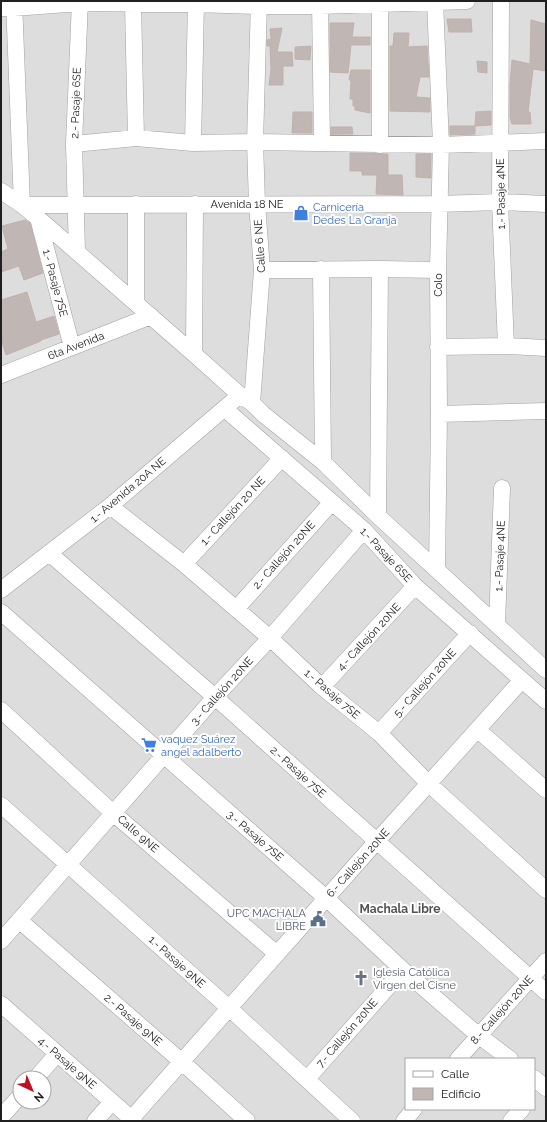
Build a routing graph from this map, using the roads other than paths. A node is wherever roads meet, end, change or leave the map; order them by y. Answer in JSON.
{"nodes":[{"id":1,"x":435,"y":1,"type":"edge"},
{"id":2,"x":467,"y":1,"type":"edge"},
{"id":3,"x":501,"y":1,"type":"edge"},
{"id":4,"x":80,"y":2,"type":"edge"},
{"id":5,"x":196,"y":2,"type":"edge"},
{"id":6,"x":380,"y":2,"type":"edge"},
{"id":7,"x":320,"y":3,"type":"edge"},
{"id":8,"x":133,"y":4,"type":"junction"},
{"id":9,"x":258,"y":4,"type":"edge"},
{"id":10,"x":10,"y":6,"type":"edge"},
{"id":11,"x":136,"y":138,"type":"junction"},
{"id":12,"x":546,"y":141,"type":"edge"},
{"id":13,"x":255,"y":142,"type":"junction"},
{"id":14,"x":193,"y":143,"type":"junction"},
{"id":15,"x":500,"y":143,"type":"junction"},
{"id":16,"x":74,"y":144,"type":"junction"},
{"id":17,"x":322,"y":144,"type":"junction"},
{"id":18,"x":380,"y":144,"type":"junction"},
{"id":19,"x":441,"y":145,"type":"junction"},
{"id":20,"x":1,"y":191,"type":"edge"},
{"id":21,"x":500,"y":202,"type":"junction"},
{"id":22,"x":136,"y":204,"type":"junction"},
{"id":23,"x":196,"y":204,"type":"junction"},
{"id":24,"x":257,"y":204,"type":"junction"},
{"id":25,"x":438,"y":204,"type":"junction"},
{"id":26,"x":546,"y":204,"type":"edge"},
{"id":27,"x":22,"y":205,"type":"junction"},
{"id":28,"x":75,"y":205,"type":"junction"},
{"id":29,"x":38,"y":218,"type":"junction"},
{"id":30,"x":77,"y":252,"type":"junction"},
{"id":31,"x":321,"y":269,"type":"junction"},
{"id":32,"x":380,"y":269,"type":"junction"},
{"id":33,"x":262,"y":270,"type":"junction"},
{"id":34,"x":438,"y":270,"type":"junction"},
{"id":35,"x":136,"y":303,"type":"junction"},
{"id":36,"x":151,"y":316,"type":"junction"},
{"id":37,"x":438,"y":346,"type":"junction"},
{"id":38,"x":506,"y":346,"type":"junction"},
{"id":39,"x":72,"y":347,"type":"junction"},
{"id":40,"x":546,"y":348,"type":"edge"},
{"id":41,"x":194,"y":354,"type":"junction"},
{"id":42,"x":1,"y":373,"type":"edge"},
{"id":43,"x":252,"y":404,"type":"junction"},
{"id":44,"x":225,"y":409,"type":"junction"},
{"id":45,"x":546,"y":411,"type":"edge"},
{"id":46,"x":439,"y":414,"type":"junction"},
{"id":47,"x":282,"y":458,"type":"junction"},
{"id":48,"x":323,"y":462,"type":"junction"},
{"id":49,"x":502,"y":488,"type":"dead end"},
{"id":50,"x":332,"y":502,"type":"junction"},
{"id":51,"x":110,"y":506,"type":"junction"},
{"id":52,"x":378,"y":516,"type":"junction"},
{"id":53,"x":364,"y":530,"type":"junction"},
{"id":54,"x":49,"y":553,"type":"junction"},
{"id":55,"x":184,"y":564,"type":"junction"},
{"id":56,"x":437,"y":570,"type":"junction"},
{"id":57,"x":415,"y":586,"type":"junction"},
{"id":58,"x":1,"y":590,"type":"edge"},
{"id":59,"x":236,"y":609,"type":"junction"},
{"id":60,"x":1,"y":612,"type":"edge"},
{"id":61,"x":497,"y":624,"type":"junction"},
{"id":62,"x":470,"y":633,"type":"junction"},
{"id":63,"x":270,"y":638,"type":"junction"},
{"id":64,"x":546,"y":670,"type":"edge"},
{"id":65,"x":522,"y":680,"type":"junction"},
{"id":66,"x":322,"y":687,"type":"junction"},
{"id":67,"x":215,"y":697,"type":"junction"},
{"id":68,"x":546,"y":701,"type":"edge"},
{"id":69,"x":1,"y":710,"type":"edge"},
{"id":70,"x":478,"y":730,"type":"junction"},
{"id":71,"x":379,"y":733,"type":"junction"},
{"id":72,"x":164,"y":755,"type":"junction"},
{"id":73,"x":429,"y":784,"type":"junction"},
{"id":74,"x":546,"y":790,"type":"edge"},
{"id":75,"x":1,"y":805,"type":"edge"},
{"id":76,"x":113,"y":813,"type":"junction"},
{"id":77,"x":376,"y":842,"type":"junction"},
{"id":78,"x":68,"y":865,"type":"junction"},
{"id":79,"x":546,"y":890,"type":"edge"},
{"id":80,"x":326,"y":898,"type":"junction"},
{"id":81,"x":19,"y":920,"type":"junction"},
{"id":82,"x":1,"y":940,"type":"edge"},
{"id":83,"x":277,"y":954,"type":"junction"},
{"id":84,"x":546,"y":961,"type":"edge"},
{"id":85,"x":403,"y":970,"type":"junction"},
{"id":86,"x":530,"y":978,"type":"junction"},
{"id":87,"x":546,"y":992,"type":"edge"},
{"id":88,"x":1,"y":1004,"type":"edge"},
{"id":89,"x":229,"y":1008,"type":"junction"},
{"id":90,"x":478,"y":1035,"type":"junction"},
{"id":91,"x":57,"y":1054,"type":"junction"},
{"id":92,"x":459,"y":1058,"type":"edge"},
{"id":93,"x":509,"y":1058,"type":"edge"},
{"id":94,"x":182,"y":1062,"type":"junction"},
{"id":95,"x":43,"y":1070,"type":"edge"},
{"id":96,"x":307,"y":1079,"type":"junction"},
{"id":97,"x":112,"y":1102,"type":"junction"},
{"id":98,"x":12,"y":1105,"type":"edge"},
{"id":99,"x":413,"y":1110,"type":"edge"},
{"id":100,"x":521,"y":1110,"type":"edge"},
{"id":101,"x":1,"y":1117,"type":"edge"},
{"id":102,"x":132,"y":1120,"type":"edge"},
{"id":103,"x":95,"y":1121,"type":"edge"},
{"id":104,"x":247,"y":1121,"type":"edge"},
{"id":105,"x":352,"y":1121,"type":"edge"},
{"id":106,"x":404,"y":1121,"type":"edge"},
{"id":107,"x":511,"y":1121,"type":"edge"}],
"edges":[{"from":1,"to":2,"type":"street"},
{"from":1,"to":6,"type":"street"},
{"from":1,"to":19,"type":"street","name":"Colo"},
{"from":3,"to":15,"type":"street","name":"1.- Pasaje 4NE"},
{"from":4,"to":8,"type":"street"},
{"from":4,"to":10,"type":"street"},
{"from":4,"to":16,"type":"street","name":"2.- Pasaje 6SE"},
{"from":5,"to":8,"type":"street"},
{"from":5,"to":9,"type":"street"},
{"from":5,"to":14,"type":"street"},
{"from":6,"to":7,"type":"street"},
{"from":6,"to":18,"type":"street"},
{"from":7,"to":9,"type":"street"},
{"from":7,"to":17,"type":"street"},
{"from":8,"to":11,"type":"street"},
{"from":9,"to":13,"type":"street","name":"Calle 6 NE"},
{"from":10,"to":27,"type":"street"},
{"from":11,"to":14,"type":"street"},
{"from":11,"to":16,"type":"street"},
{"from":12,"to":15,"type":"street"},
{"from":13,"to":14,"type":"street"},
{"from":13,"to":17,"type":"street"},
{"from":13,"to":24,"type":"street","name":"Calle 6 NE"},
{"from":15,"to":19,"type":"street"},
{"from":15,"to":21,"type":"street","name":"1.- Pasaje 4NE"},
{"from":16,"to":28,"type":"street","name":"2.- Pasaje 6SE"},
{"from":17,"to":18,"type":"street"},
{"from":18,"to":19,"type":"street"},
{"from":19,"to":25,"type":"street","name":"Colo"},
{"from":20,"to":27,"type":"street"},
{"from":21,"to":25,"type":"street","name":"Avenida 18 NE"},
{"from":21,"to":26,"type":"street","name":"Avenida 18 NE"},
{"from":21,"to":38,"type":"street","name":"1.- Pasaje 4NE"},
{"from":22,"to":23,"type":"street","name":"Avenida 18 NE"},
{"from":22,"to":28,"type":"street","name":"Avenida 18 NE"},
{"from":22,"to":35,"type":"street"},
{"from":23,"to":24,"type":"street","name":"Avenida 18 NE"},
{"from":23,"to":41,"type":"street"},
{"from":24,"to":25,"type":"street","name":"Avenida 18 NE"},
{"from":24,"to":33,"type":"street","name":"Calle 6 NE"},
{"from":25,"to":34,"type":"street","name":"Colo"},
{"from":27,"to":28,"type":"street","name":"Avenida 18 NE"},
{"from":27,"to":29,"type":"street"},
{"from":28,"to":30,"type":"street","name":"2.- Pasaje 6SE"},
{"from":29,"to":30,"type":"street"},
{"from":29,"to":39,"type":"street","name":"1.- Pasaje 7SE"},
{"from":30,"to":35,"type":"street"},
{"from":31,"to":32,"type":"street"},
{"from":31,"to":33,"type":"street"},
{"from":31,"to":48,"type":"street"},
{"from":32,"to":34,"type":"street"},
{"from":32,"to":52,"type":"street"},
{"from":33,"to":43,"type":"street","name":"Calle 6 NE"},
{"from":34,"to":37,"type":"street","name":"Colo"},
{"from":35,"to":36,"type":"street"},
{"from":36,"to":39,"type":"street","name":"6ta Avenida"},
{"from":36,"to":41,"type":"street"},
{"from":37,"to":38,"type":"street"},
{"from":37,"to":46,"type":"street","name":"Colo"},
{"from":38,"to":40,"type":"street"},
{"from":39,"to":42,"type":"street","name":"6ta Avenida"},
{"from":41,"to":43,"type":"street"},
{"from":43,"to":44,"type":"street","name":"1.- Avenida 20A NE"},
{"from":43,"to":48,"type":"street"},
{"from":44,"to":47,"type":"street","name":"1.- Pasaje 6SE"},
{"from":44,"to":51,"type":"street","name":"1.- Avenida 20A NE"},
{"from":45,"to":46,"type":"street"},
{"from":46,"to":56,"type":"street","name":"Colo"},
{"from":47,"to":50,"type":"street","name":"1.- Pasaje 6SE"},
{"from":47,"to":55,"type":"street","name":"1.- Callejón 20 NE"},
{"from":48,"to":52,"type":"street"},
{"from":49,"to":61,"type":"street","name":"1.- Pasaje 4NE"},
{"from":50,"to":53,"type":"street","name":"1.- Pasaje 6SE"},
{"from":50,"to":59,"type":"street","name":"2.- Callejón 20NE"},
{"from":51,"to":54,"type":"street","name":"1.- Avenida 20A NE"},
{"from":51,"to":55,"type":"street","name":"1.- Pasaje 7SE"},
{"from":52,"to":56,"type":"street"},
{"from":53,"to":57,"type":"street","name":"1.- Pasaje 6SE"},
{"from":53,"to":63,"type":"street","name":"3.- Callejón 20NE"},
{"from":54,"to":58,"type":"street","name":"1.- Avenida 20A NE"},
{"from":54,"to":67,"type":"street","name":"2.- Pasaje 7SE"},
{"from":55,"to":59,"type":"street","name":"1.- Pasaje 7SE"},
{"from":56,"to":61,"type":"street"},
{"from":57,"to":62,"type":"street","name":"1.- Pasaje 6SE"},
{"from":57,"to":66,"type":"street","name":"4.- Callejón 20NE"},
{"from":59,"to":63,"type":"street","name":"1.- Pasaje 7SE"},
{"from":60,"to":72,"type":"street","name":"3.- Pasaje 7SE"},
{"from":61,"to":64,"type":"street"},
{"from":62,"to":65,"type":"street","name":"1.- Pasaje 6SE"},
{"from":62,"to":71,"type":"street","name":"5.- Callejón 20NE"},
{"from":63,"to":66,"type":"street","name":"1.- Pasaje 7SE"},
{"from":63,"to":67,"type":"street","name":"3.- Callejón 20NE"},
{"from":65,"to":68,"type":"street","name":"1.- Pasaje 6SE"},
{"from":65,"to":70,"type":"street","name":"6.- Callejón 20NE"},
{"from":66,"to":71,"type":"street","name":"1.- Pasaje 7SE"},
{"from":67,"to":72,"type":"street","name":"3.- Callejón 20NE"},
{"from":67,"to":77,"type":"street","name":"2.- Pasaje 7SE"},
{"from":69,"to":76,"type":"street","name":"Calle 9NE"},
{"from":70,"to":73,"type":"street","name":"6.- Callejón 20NE"},
{"from":70,"to":74,"type":"street"},
{"from":71,"to":73,"type":"street","name":"1.- Pasaje 7SE"},
{"from":72,"to":76,"type":"street","name":"3.- Callejón 20NE"},
{"from":72,"to":80,"type":"street","name":"3.- Pasaje 7SE"},
{"from":73,"to":77,"type":"street","name":"6.- Callejón 20NE"},
{"from":73,"to":79,"type":"street","name":"1.- Pasaje 7SE"},
{"from":75,"to":78,"type":"street","name":"1.- Pasaje 9NE"},
{"from":76,"to":78,"type":"street","name":"3.- Callejón 20NE"},
{"from":76,"to":83,"type":"street","name":"Calle 9NE"},
{"from":77,"to":80,"type":"street","name":"6.- Callejón 20NE"},
{"from":77,"to":86,"type":"street","name":"2.- Pasaje 7SE"},
{"from":78,"to":81,"type":"street","name":"3.- Callejón 20NE"},
{"from":78,"to":89,"type":"street","name":"1.- Pasaje 9NE"},
{"from":80,"to":83,"type":"street","name":"6.- Callejón 20NE"},
{"from":80,"to":85,"type":"street","name":"3.- Pasaje 7SE"},
{"from":81,"to":82,"type":"street","name":"3.- Callejón 20NE"},
{"from":81,"to":94,"type":"street","name":"2.- Pasaje 9NE"},
{"from":83,"to":89,"type":"street","name":"6.- Callejón 20NE"},
{"from":84,"to":86,"type":"street","name":"8.- Callejón 20NE"},
{"from":85,"to":90,"type":"street","name":"3.- Pasaje 7SE"},
{"from":85,"to":96,"type":"street","name":"7.- Callejón 20NE"},
{"from":86,"to":87,"type":"street","name":"2.- Pasaje 7SE"},
{"from":86,"to":90,"type":"street","name":"8.- Callejón 20NE"},
{"from":88,"to":91,"type":"street","name":"4.- Pasaje 9NE"},
{"from":89,"to":94,"type":"street","name":"6.- Callejón 20NE"},
{"from":89,"to":96,"type":"street","name":"1.- Pasaje 9NE"},
{"from":90,"to":92,"type":"street","name":"8.- Callejón 20NE"},
{"from":90,"to":93,"type":"street","name":"3.- Pasaje 7SE"},
{"from":91,"to":95,"type":"street"},
{"from":91,"to":97,"type":"street","name":"4.- Pasaje 9NE"},
{"from":94,"to":102,"type":"street","name":"6.- Callejón 20NE"},
{"from":94,"to":104,"type":"street","name":"2.- Pasaje 9NE"},
{"from":96,"to":105,"type":"street","name":"1.- Pasaje 9NE"},
{"from":97,"to":102,"type":"street","name":"4.- Pasaje 9NE"},
{"from":97,"to":103,"type":"street"},
{"from":98,"to":101,"type":"street"},
{"from":99,"to":106,"type":"street"},
{"from":100,"to":107,"type":"street"}]}
